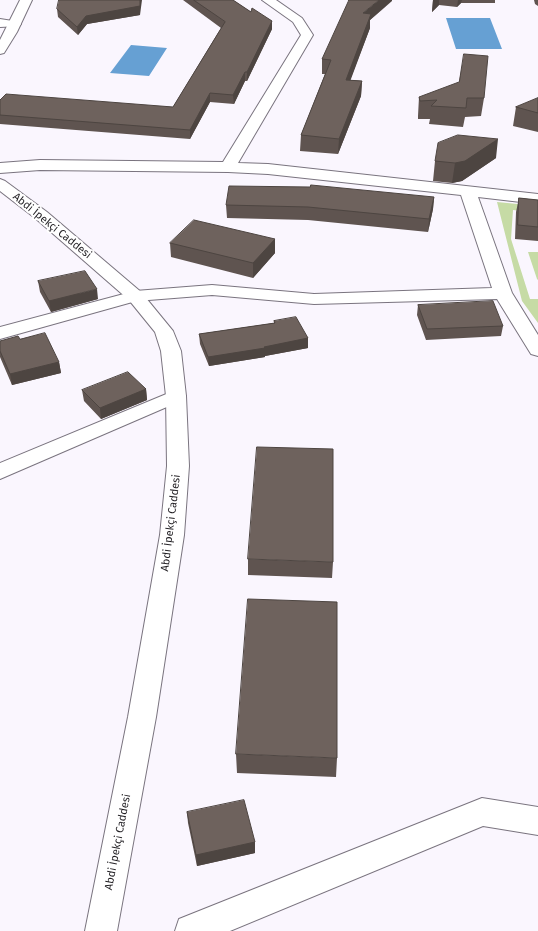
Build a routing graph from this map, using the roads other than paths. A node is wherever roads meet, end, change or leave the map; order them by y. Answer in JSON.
{"nodes":[{"id":1,"x":26,"y":0,"type":"edge"},
{"id":2,"x":268,"y":0,"type":"edge"},
{"id":3,"x":0,"y":23,"type":"edge"},
{"id":4,"x":15,"y":24,"type":"junction"},
{"id":5,"x":0,"y":50,"type":"edge"},
{"id":6,"x":228,"y":167,"type":"junction"},
{"id":7,"x":0,"y":168,"type":"edge"},
{"id":8,"x":0,"y":184,"type":"edge"},
{"id":9,"x":468,"y":192,"type":"junction"},
{"id":10,"x":538,"y":200,"type":"edge"},
{"id":11,"x":503,"y":293,"type":"junction"},
{"id":12,"x":135,"y":296,"type":"junction"},
{"id":13,"x":0,"y":333,"type":"edge"},
{"id":14,"x":538,"y":350,"type":"edge"},
{"id":15,"x":176,"y":396,"type":"junction"},
{"id":16,"x":0,"y":472,"type":"edge"},
{"id":17,"x":538,"y":821,"type":"edge"},
{"id":18,"x":101,"y":931,"type":"edge"},
{"id":19,"x":191,"y":931,"type":"edge"}],
"edges":[{"from":1,"to":4,"type":"street"},
{"from":2,"to":6,"type":"street"},
{"from":3,"to":4,"type":"street"},
{"from":4,"to":5,"type":"street"},
{"from":6,"to":7,"type":"street"},
{"from":6,"to":9,"type":"street"},
{"from":8,"to":12,"type":"street","name":"Abdi İpekçi Caddesi"},
{"from":9,"to":10,"type":"street"},
{"from":9,"to":11,"type":"street"},
{"from":11,"to":12,"type":"street"},
{"from":11,"to":14,"type":"street"},
{"from":12,"to":13,"type":"street"},
{"from":12,"to":15,"type":"street","name":"Abdi İpekçi Caddesi"},
{"from":15,"to":16,"type":"street"},
{"from":15,"to":18,"type":"street","name":"Abdi İpekçi Caddesi"},
{"from":17,"to":19,"type":"street"}]}
